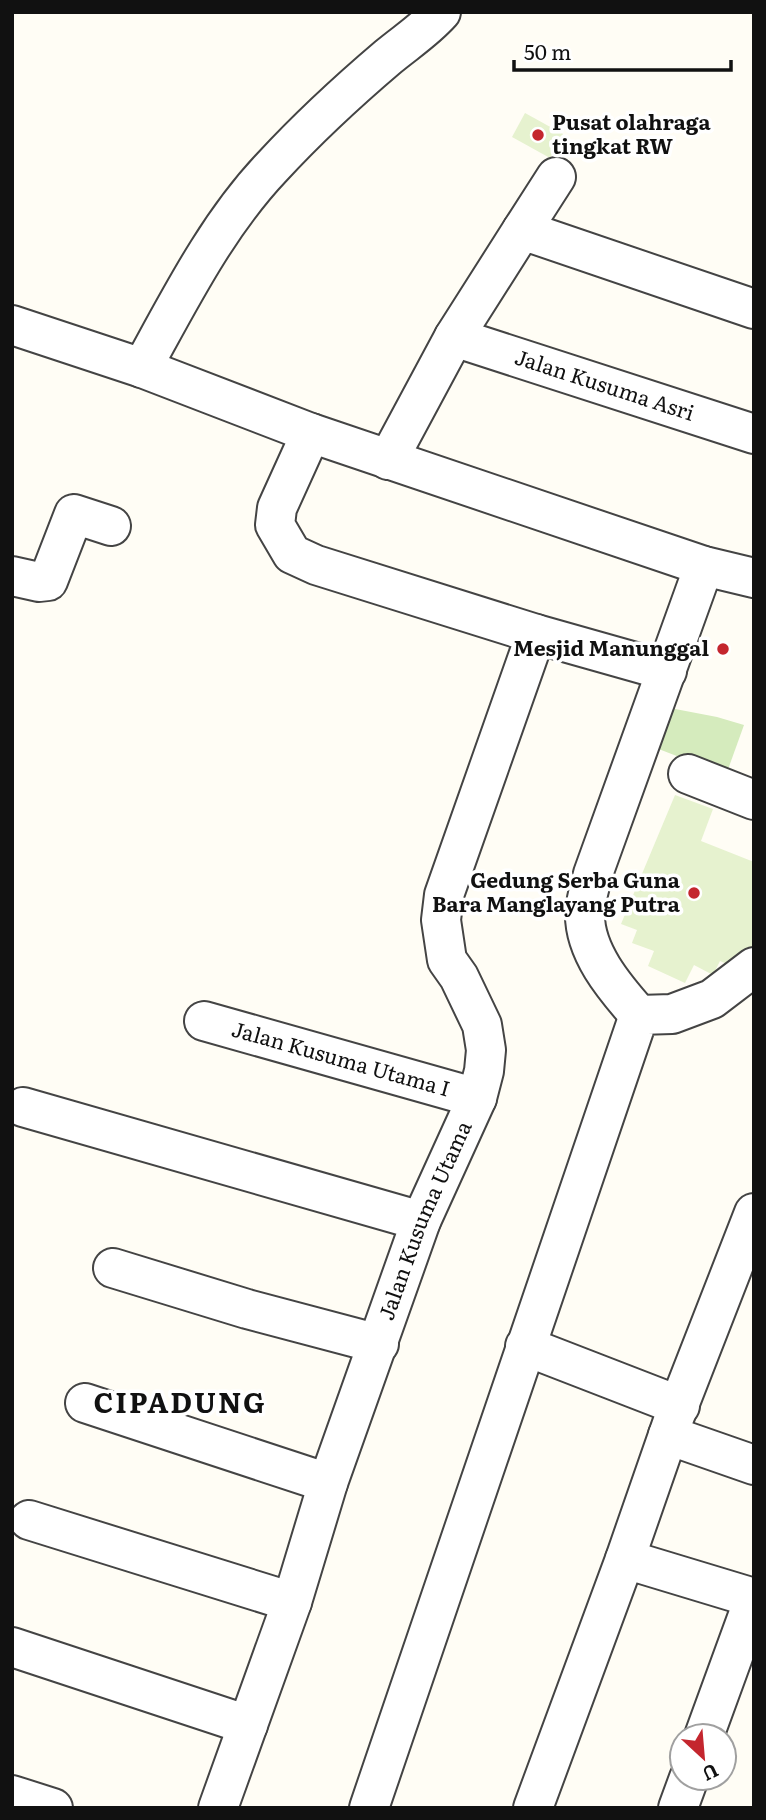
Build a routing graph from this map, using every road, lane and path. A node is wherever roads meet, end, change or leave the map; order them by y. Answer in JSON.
{"nodes":[{"id":1,"x":441,"y":12,"type":"edge"},
{"id":2,"x":556,"y":177,"type":"dead end"},
{"id":3,"x":523,"y":230,"type":"junction"},
{"id":4,"x":752,"y":302,"type":"edge"},
{"id":5,"x":12,"y":325,"type":"edge"},
{"id":6,"x":454,"y":337,"type":"junction"},
{"id":7,"x":142,"y":368,"type":"junction"},
{"id":8,"x":311,"y":433,"type":"junction"},
{"id":9,"x":754,"y":434,"type":"edge"},
{"id":10,"x":388,"y":460,"type":"junction"},
{"id":11,"x":111,"y":526,"type":"dead end"},
{"id":12,"x":704,"y":566,"type":"junction"},
{"id":13,"x":12,"y":576,"type":"edge"},
{"id":14,"x":754,"y":578,"type":"edge"},
{"id":15,"x":536,"y":634,"type":"junction"},
{"id":16,"x":667,"y":670,"type":"junction"},
{"id":17,"x":688,"y":774,"type":"dead end"},
{"id":18,"x":754,"y":800,"type":"edge"},
{"id":19,"x":754,"y":967,"type":"edge"},
{"id":20,"x":639,"y":1015,"type":"junction"},
{"id":21,"x":204,"y":1021,"type":"dead end"},
{"id":22,"x":477,"y":1098,"type":"junction"},
{"id":23,"x":23,"y":1107,"type":"dead end"},
{"id":24,"x":754,"y":1213,"type":"edge"},
{"id":25,"x":421,"y":1221,"type":"junction"},
{"id":26,"x":113,"y":1268,"type":"dead end"},
{"id":27,"x":742,"y":1282,"type":"edge"},
{"id":28,"x":379,"y":1343,"type":"junction"},
{"id":29,"x":525,"y":1346,"type":"junction"},
{"id":30,"x":85,"y":1403,"type":"dead end"},
{"id":31,"x":674,"y":1421,"type":"junction"},
{"id":32,"x":754,"y":1465,"type":"edge"},
{"id":33,"x":328,"y":1483,"type":"junction"},
{"id":34,"x":29,"y":1520,"type":"dead end"},
{"id":35,"x":625,"y":1559,"type":"junction"},
{"id":36,"x":754,"y":1598,"type":"edge"},
{"id":37,"x":292,"y":1602,"type":"junction"},
{"id":38,"x":12,"y":1647,"type":"edge"},
{"id":39,"x":709,"y":1722,"type":"edge"},
{"id":40,"x":248,"y":1725,"type":"junction"},
{"id":41,"x":12,"y":1795,"type":"edge"},
{"id":42,"x":53,"y":1808,"type":"edge"},
{"id":43,"x":218,"y":1808,"type":"edge"},
{"id":44,"x":369,"y":1808,"type":"edge"},
{"id":45,"x":533,"y":1808,"type":"edge"}],
"edges":[{"from":1,"to":7,"type":"street"},
{"from":2,"to":3,"type":"street"},
{"from":3,"to":4,"type":"street"},
{"from":3,"to":6,"type":"street"},
{"from":5,"to":7,"type":"street"},
{"from":6,"to":9,"type":"street","name":"Jalan Kusuma Asri"},
{"from":6,"to":10,"type":"street"},
{"from":7,"to":8,"type":"street"},
{"from":8,"to":10,"type":"street"},
{"from":8,"to":15,"type":"street"},
{"from":10,"to":12,"type":"street"},
{"from":11,"to":13,"type":"street"},
{"from":12,"to":14,"type":"street"},
{"from":12,"to":16,"type":"street"},
{"from":15,"to":16,"type":"street"},
{"from":15,"to":22,"type":"street","name":"Jalan Kusuma Utama"},
{"from":16,"to":20,"type":"street"},
{"from":17,"to":18,"type":"street"},
{"from":19,"to":20,"type":"street"},
{"from":20,"to":29,"type":"street"},
{"from":21,"to":22,"type":"street","name":"Jalan Kusuma Utama I"},
{"from":22,"to":25,"type":"street","name":"Jalan Kusuma Utama"},
{"from":23,"to":25,"type":"street"},
{"from":24,"to":27,"type":"street"},
{"from":25,"to":28,"type":"street","name":"Jalan Kusuma Utama"},
{"from":26,"to":28,"type":"street"},
{"from":27,"to":31,"type":"street"},
{"from":28,"to":33,"type":"street","name":"Jalan Kusuma Utama"},
{"from":29,"to":31,"type":"street"},
{"from":29,"to":44,"type":"street"},
{"from":30,"to":33,"type":"street"},
{"from":31,"to":32,"type":"street"},
{"from":31,"to":35,"type":"street"},
{"from":33,"to":37,"type":"street","name":"Jalan Kusuma Utama"},
{"from":34,"to":37,"type":"street"},
{"from":35,"to":36,"type":"street"},
{"from":35,"to":45,"type":"street"},
{"from":36,"to":39,"type":"street"},
{"from":37,"to":40,"type":"street","name":"Jalan Kusuma Utama"},
{"from":38,"to":40,"type":"street"},
{"from":40,"to":43,"type":"street","name":"Jalan Kusuma Utama"},
{"from":41,"to":42,"type":"street"}]}
